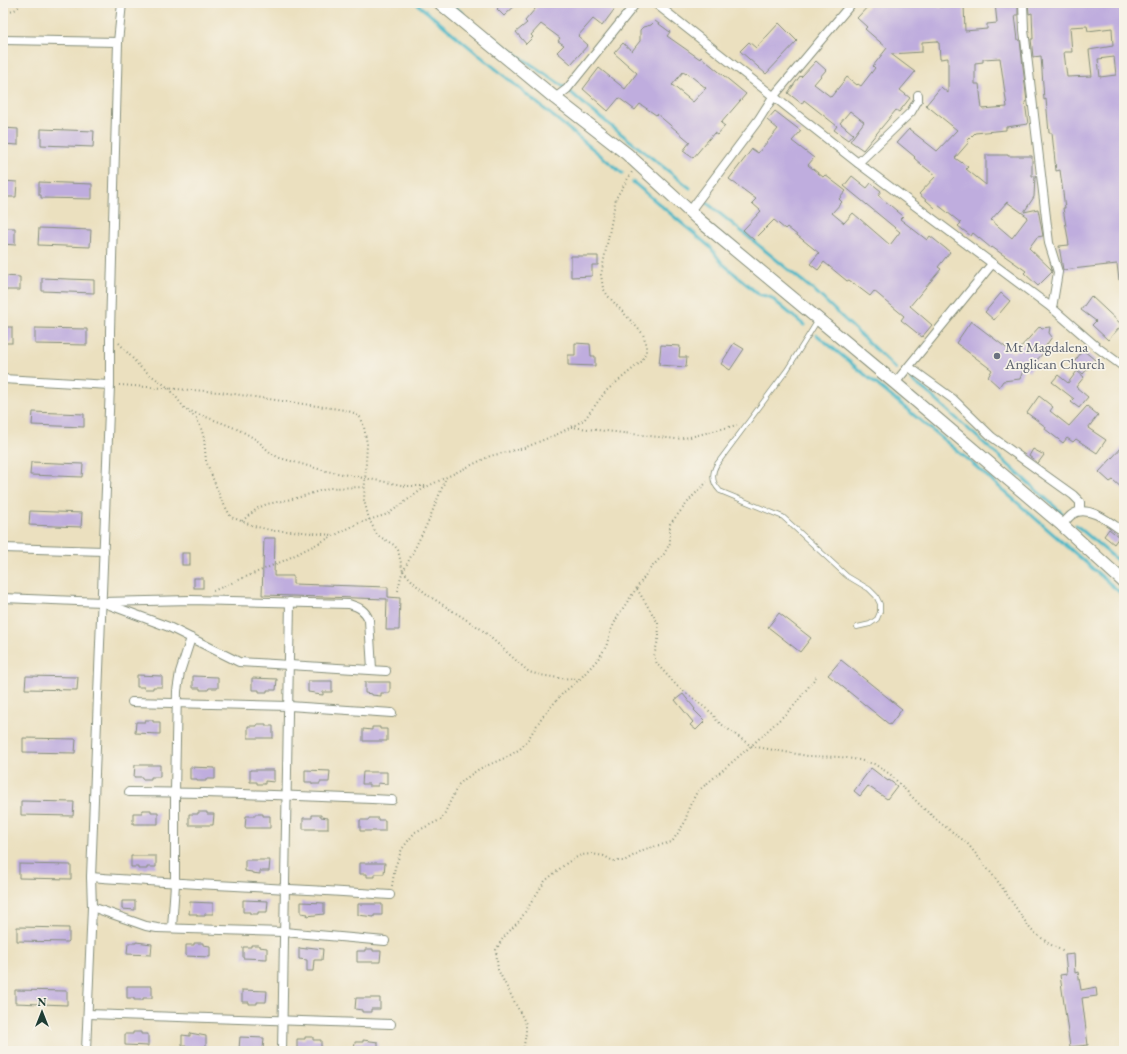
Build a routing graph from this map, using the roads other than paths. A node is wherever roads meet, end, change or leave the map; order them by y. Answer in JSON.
{"nodes":[{"id":1,"x":122,"y":3,"type":"edge"},
{"id":2,"x":440,"y":3,"type":"edge"},
{"id":3,"x":636,"y":3,"type":"edge"},
{"id":4,"x":655,"y":3,"type":"edge"},
{"id":5,"x":852,"y":3,"type":"edge"},
{"id":6,"x":1022,"y":3,"type":"edge"},
{"id":7,"x":3,"y":40,"type":"edge"},
{"id":8,"x":118,"y":42,"type":"junction"},
{"id":9,"x":918,"y":95,"type":"dead end"},
{"id":10,"x":774,"y":97,"type":"junction"},
{"id":11,"x":555,"y":98,"type":"junction"},
{"id":12,"x":858,"y":163,"type":"junction"},
{"id":13,"x":690,"y":211,"type":"junction"},
{"id":14,"x":992,"y":264,"type":"junction"},
{"id":15,"x":1052,"y":308,"type":"junction"},
{"id":16,"x":819,"y":319,"type":"junction"},
{"id":17,"x":909,"y":367,"type":"junction"},
{"id":18,"x":1124,"y":368,"type":"edge"},
{"id":19,"x":3,"y":379,"type":"edge"},
{"id":20,"x":896,"y":383,"type":"junction"},
{"id":21,"x":110,"y":385,"type":"junction"},
{"id":22,"x":1080,"y":511,"type":"junction"},
{"id":23,"x":1062,"y":525,"type":"junction"},
{"id":24,"x":1124,"y":532,"type":"edge"},
{"id":25,"x":3,"y":548,"type":"edge"},
{"id":26,"x":104,"y":551,"type":"junction"},
{"id":27,"x":1124,"y":582,"type":"edge"},
{"id":28,"x":3,"y":598,"type":"edge"},
{"id":29,"x":102,"y":602,"type":"junction"},
{"id":30,"x":290,"y":602,"type":"junction"},
{"id":31,"x":857,"y":627,"type":"dead end"},
{"id":32,"x":191,"y":638,"type":"junction"},
{"id":33,"x":289,"y":666,"type":"junction"},
{"id":34,"x":372,"y":669,"type":"junction"},
{"id":35,"x":386,"y":671,"type":"dead end"},
{"id":36,"x":132,"y":702,"type":"dead end"},
{"id":37,"x":177,"y":704,"type":"junction"},
{"id":38,"x":289,"y":706,"type":"junction"},
{"id":39,"x":392,"y":713,"type":"dead end"},
{"id":40,"x":129,"y":792,"type":"dead end"},
{"id":41,"x":175,"y":792,"type":"junction"},
{"id":42,"x":287,"y":795,"type":"junction"},
{"id":43,"x":392,"y":800,"type":"dead end"},
{"id":44,"x":91,"y":877,"type":"junction"},
{"id":45,"x":175,"y":884,"type":"junction"},
{"id":46,"x":285,"y":888,"type":"junction"},
{"id":47,"x":390,"y":894,"type":"road end"},
{"id":48,"x":92,"y":906,"type":"junction"},
{"id":49,"x":172,"y":928,"type":"junction"},
{"id":50,"x":284,"y":932,"type":"junction"},
{"id":51,"x":385,"y":941,"type":"dead end"},
{"id":52,"x":88,"y":1014,"type":"junction"},
{"id":53,"x":282,"y":1020,"type":"junction"},
{"id":54,"x":391,"y":1024,"type":"dead end"},
{"id":55,"x":86,"y":1051,"type":"edge"},
{"id":56,"x":282,"y":1051,"type":"edge"}],
"edges":[{"from":1,"to":8,"type":"street"},
{"from":2,"to":11,"type":"main road"},
{"from":3,"to":11,"type":"street"},
{"from":4,"to":10,"type":"street"},
{"from":5,"to":10,"type":"street"},
{"from":6,"to":15,"type":"street"},
{"from":7,"to":8,"type":"street"},
{"from":8,"to":21,"type":"street"},
{"from":9,"to":12,"type":"street"},
{"from":10,"to":12,"type":"street"},
{"from":10,"to":13,"type":"street"},
{"from":11,"to":13,"type":"main road"},
{"from":12,"to":14,"type":"street"},
{"from":13,"to":16,"type":"main road"},
{"from":14,"to":15,"type":"street"},
{"from":14,"to":17,"type":"street"},
{"from":15,"to":18,"type":"street"},
{"from":16,"to":20,"type":"main road"},
{"from":16,"to":31,"type":"lane"},
{"from":17,"to":20,"type":"street"},
{"from":17,"to":22,"type":"street"},
{"from":19,"to":21,"type":"street"},
{"from":20,"to":23,"type":"main road"},
{"from":21,"to":26,"type":"street"},
{"from":22,"to":23,"type":"street"},
{"from":22,"to":24,"type":"street"},
{"from":23,"to":27,"type":"main road"},
{"from":25,"to":26,"type":"street"},
{"from":26,"to":29,"type":"street"},
{"from":28,"to":29,"type":"street"},
{"from":29,"to":30,"type":"street"},
{"from":29,"to":32,"type":"street"},
{"from":29,"to":44,"type":"street"},
{"from":30,"to":33,"type":"street"},
{"from":30,"to":34,"type":"street"},
{"from":32,"to":33,"type":"street"},
{"from":32,"to":37,"type":"street"},
{"from":33,"to":34,"type":"street"},
{"from":33,"to":38,"type":"street"},
{"from":34,"to":35,"type":"street"},
{"from":36,"to":37,"type":"street"},
{"from":37,"to":38,"type":"street"},
{"from":37,"to":41,"type":"street"},
{"from":38,"to":39,"type":"street"},
{"from":38,"to":42,"type":"street"},
{"from":40,"to":41,"type":"street"},
{"from":41,"to":42,"type":"street"},
{"from":41,"to":45,"type":"street"},
{"from":42,"to":43,"type":"street"},
{"from":42,"to":46,"type":"street"},
{"from":44,"to":45,"type":"street"},
{"from":44,"to":48,"type":"street"},
{"from":45,"to":46,"type":"street"},
{"from":45,"to":49,"type":"street"},
{"from":46,"to":47,"type":"street"},
{"from":46,"to":50,"type":"street"},
{"from":48,"to":49,"type":"street"},
{"from":48,"to":52,"type":"street"},
{"from":49,"to":50,"type":"street"},
{"from":50,"to":51,"type":"street"},
{"from":50,"to":53,"type":"street"},
{"from":52,"to":53,"type":"street"},
{"from":52,"to":55,"type":"street"},
{"from":53,"to":54,"type":"street"},
{"from":53,"to":56,"type":"street"}]}
